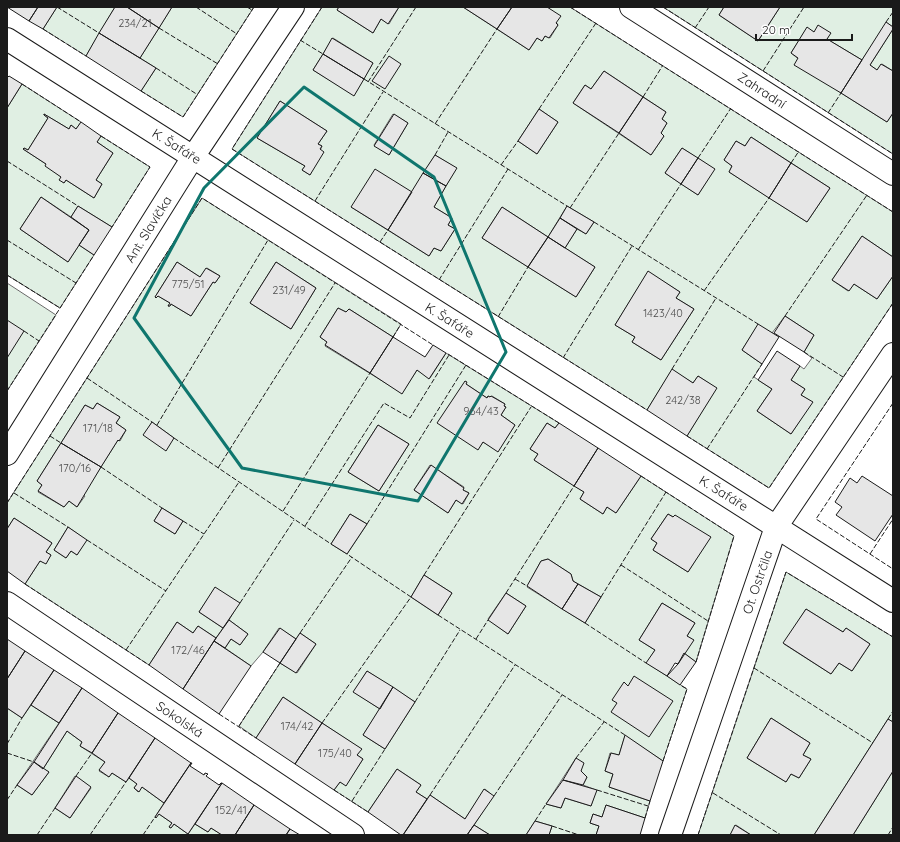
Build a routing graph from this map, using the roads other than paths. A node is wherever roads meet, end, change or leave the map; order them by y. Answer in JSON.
{"nodes":[{"id":1,"x":293,"y":7,"type":"edge"},
{"id":2,"x":631,"y":7,"type":"edge"},
{"id":3,"x":7,"y":39,"type":"edge"},
{"id":4,"x":193,"y":157,"type":"junction"},
{"id":5,"x":893,"y":174,"type":"edge"},
{"id":6,"x":893,"y":354,"type":"edge"},
{"id":7,"x":7,"y":454,"type":"edge"},
{"id":8,"x":776,"y":527,"type":"junction"},
{"id":9,"x":893,"y":601,"type":"edge"},
{"id":10,"x":7,"y":603,"type":"edge"},
{"id":11,"x":353,"y":835,"type":"edge"},
{"id":12,"x":670,"y":835,"type":"edge"}],
"edges":[{"from":1,"to":4,"type":"street","name":"Ant. Slavíčka"},
{"from":2,"to":5,"type":"street","name":"Zahradní"},
{"from":3,"to":4,"type":"street","name":"K. Šafáře"},
{"from":4,"to":7,"type":"street","name":"Ant. Slavíčka"},
{"from":4,"to":8,"type":"street","name":"K. Šafáře"},
{"from":6,"to":8,"type":"street","name":"Ot. Ostrčila"},
{"from":8,"to":9,"type":"street","name":"K. Šafáře"},
{"from":8,"to":12,"type":"street","name":"Ot. Ostrčila"},
{"from":10,"to":11,"type":"street","name":"Sokolská"}]}
